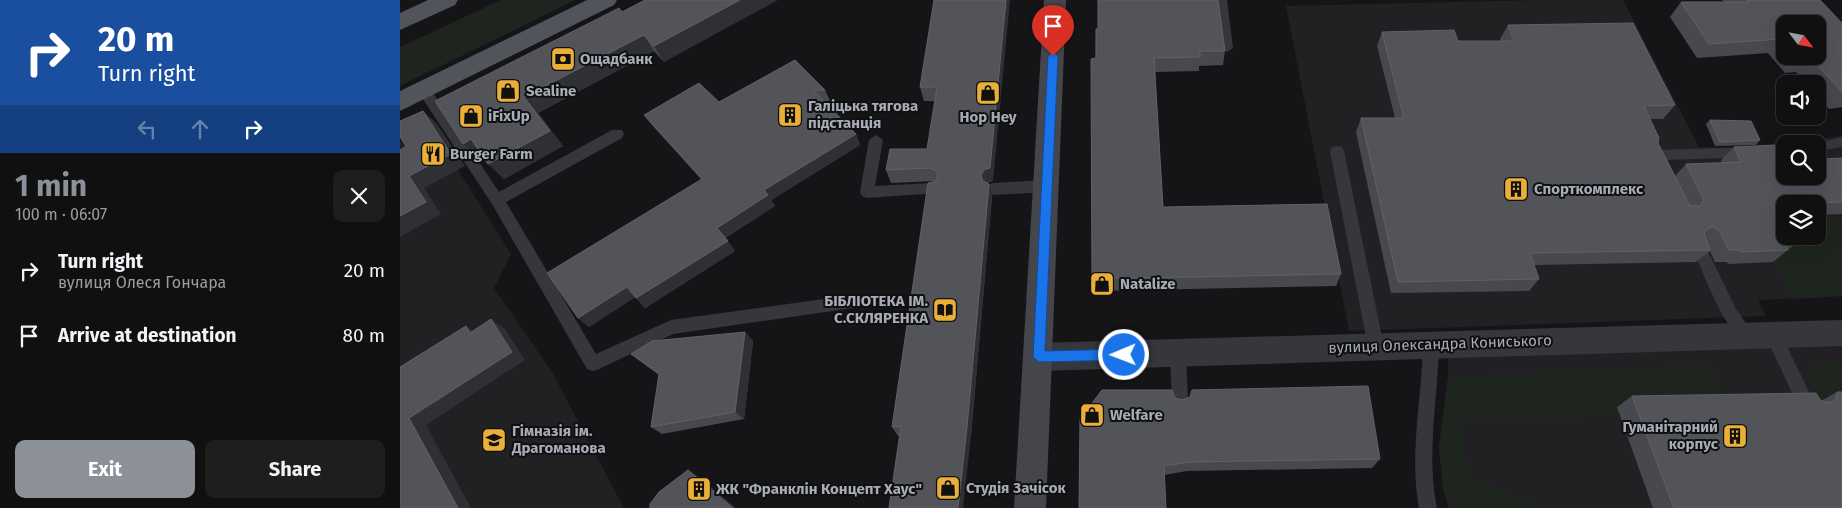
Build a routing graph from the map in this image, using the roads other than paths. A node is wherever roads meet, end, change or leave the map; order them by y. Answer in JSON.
{"nodes":[{"id":1,"x":447,"y":0,"type":"edge"},
{"id":2,"x":606,"y":0,"type":"edge"},
{"id":3,"x":1055,"y":0,"type":"edge"},
{"id":4,"x":1221,"y":0,"type":"edge"},
{"id":5,"x":400,"y":22,"type":"edge"},
{"id":6,"x":1227,"y":48,"type":"edge"},
{"id":7,"x":424,"y":90,"type":"junction"},
{"id":8,"x":400,"y":102,"type":"edge"},
{"id":9,"x":617,"y":134,"type":"dead end"},
{"id":10,"x":876,"y":140,"type":"dead end"},
{"id":11,"x":1842,"y":142,"type":"edge"},
{"id":12,"x":1826,"y":145,"type":"edge"},
{"id":13,"x":1337,"y":151,"type":"dead end"},
{"id":14,"x":1776,"y":152,"type":"edge"},
{"id":15,"x":1666,"y":179,"type":"edge"},
{"id":16,"x":1047,"y":186,"type":"junction"},
{"id":17,"x":933,"y":189,"type":"edge"},
{"id":18,"x":992,"y":189,"type":"edge"},
{"id":19,"x":497,"y":200,"type":"junction"},
{"id":20,"x":1699,"y":247,"type":"edge"},
{"id":21,"x":854,"y":302,"type":"dead end"},
{"id":22,"x":1842,"y":333,"type":"edge"},
{"id":23,"x":1759,"y":335,"type":"junction"},
{"id":24,"x":1431,"y":344,"type":"junction"},
{"id":25,"x":1376,"y":347,"type":"junction"},
{"id":26,"x":1178,"y":353,"type":"junction"},
{"id":27,"x":1039,"y":357,"type":"junction"},
{"id":28,"x":1180,"y":401,"type":"edge"},
{"id":29,"x":1806,"y":404,"type":"edge"},
{"id":30,"x":1030,"y":508,"type":"edge"},
{"id":31,"x":1428,"y":508,"type":"edge"}],
"edges":[{"from":1,"to":5,"type":"main road"},
{"from":2,"to":7,"type":"main road"},
{"from":3,"to":16,"type":"street"},
{"from":4,"to":6,"type":"lane"},
{"from":7,"to":8,"type":"main road"},
{"from":7,"to":19,"type":"lane"},
{"from":9,"to":19,"type":"lane"},
{"from":10,"to":17,"type":"lane"},
{"from":11,"to":12,"type":"lane"},
{"from":13,"to":25,"type":"lane"},
{"from":14,"to":15,"type":"lane"},
{"from":16,"to":18,"type":"lane"},
{"from":16,"to":27,"type":"street"},
{"from":19,"to":21,"type":"lane"},
{"from":20,"to":23,"type":"lane"},
{"from":22,"to":23,"type":"street","name":"вулиця Олександра Кониського"},
{"from":23,"to":24,"type":"street","name":"вулиця Олександра Кониського"},
{"from":23,"to":29,"type":"lane"},
{"from":24,"to":25,"type":"street","name":"вулиця Олександра Кониського"},
{"from":24,"to":31,"type":"lane"},
{"from":25,"to":26,"type":"street","name":"вулиця Олександра Кониського"},
{"from":26,"to":27,"type":"street","name":"вулиця Олександра Кониського"},
{"from":26,"to":28,"type":"lane"},
{"from":27,"to":30,"type":"street"}]}
